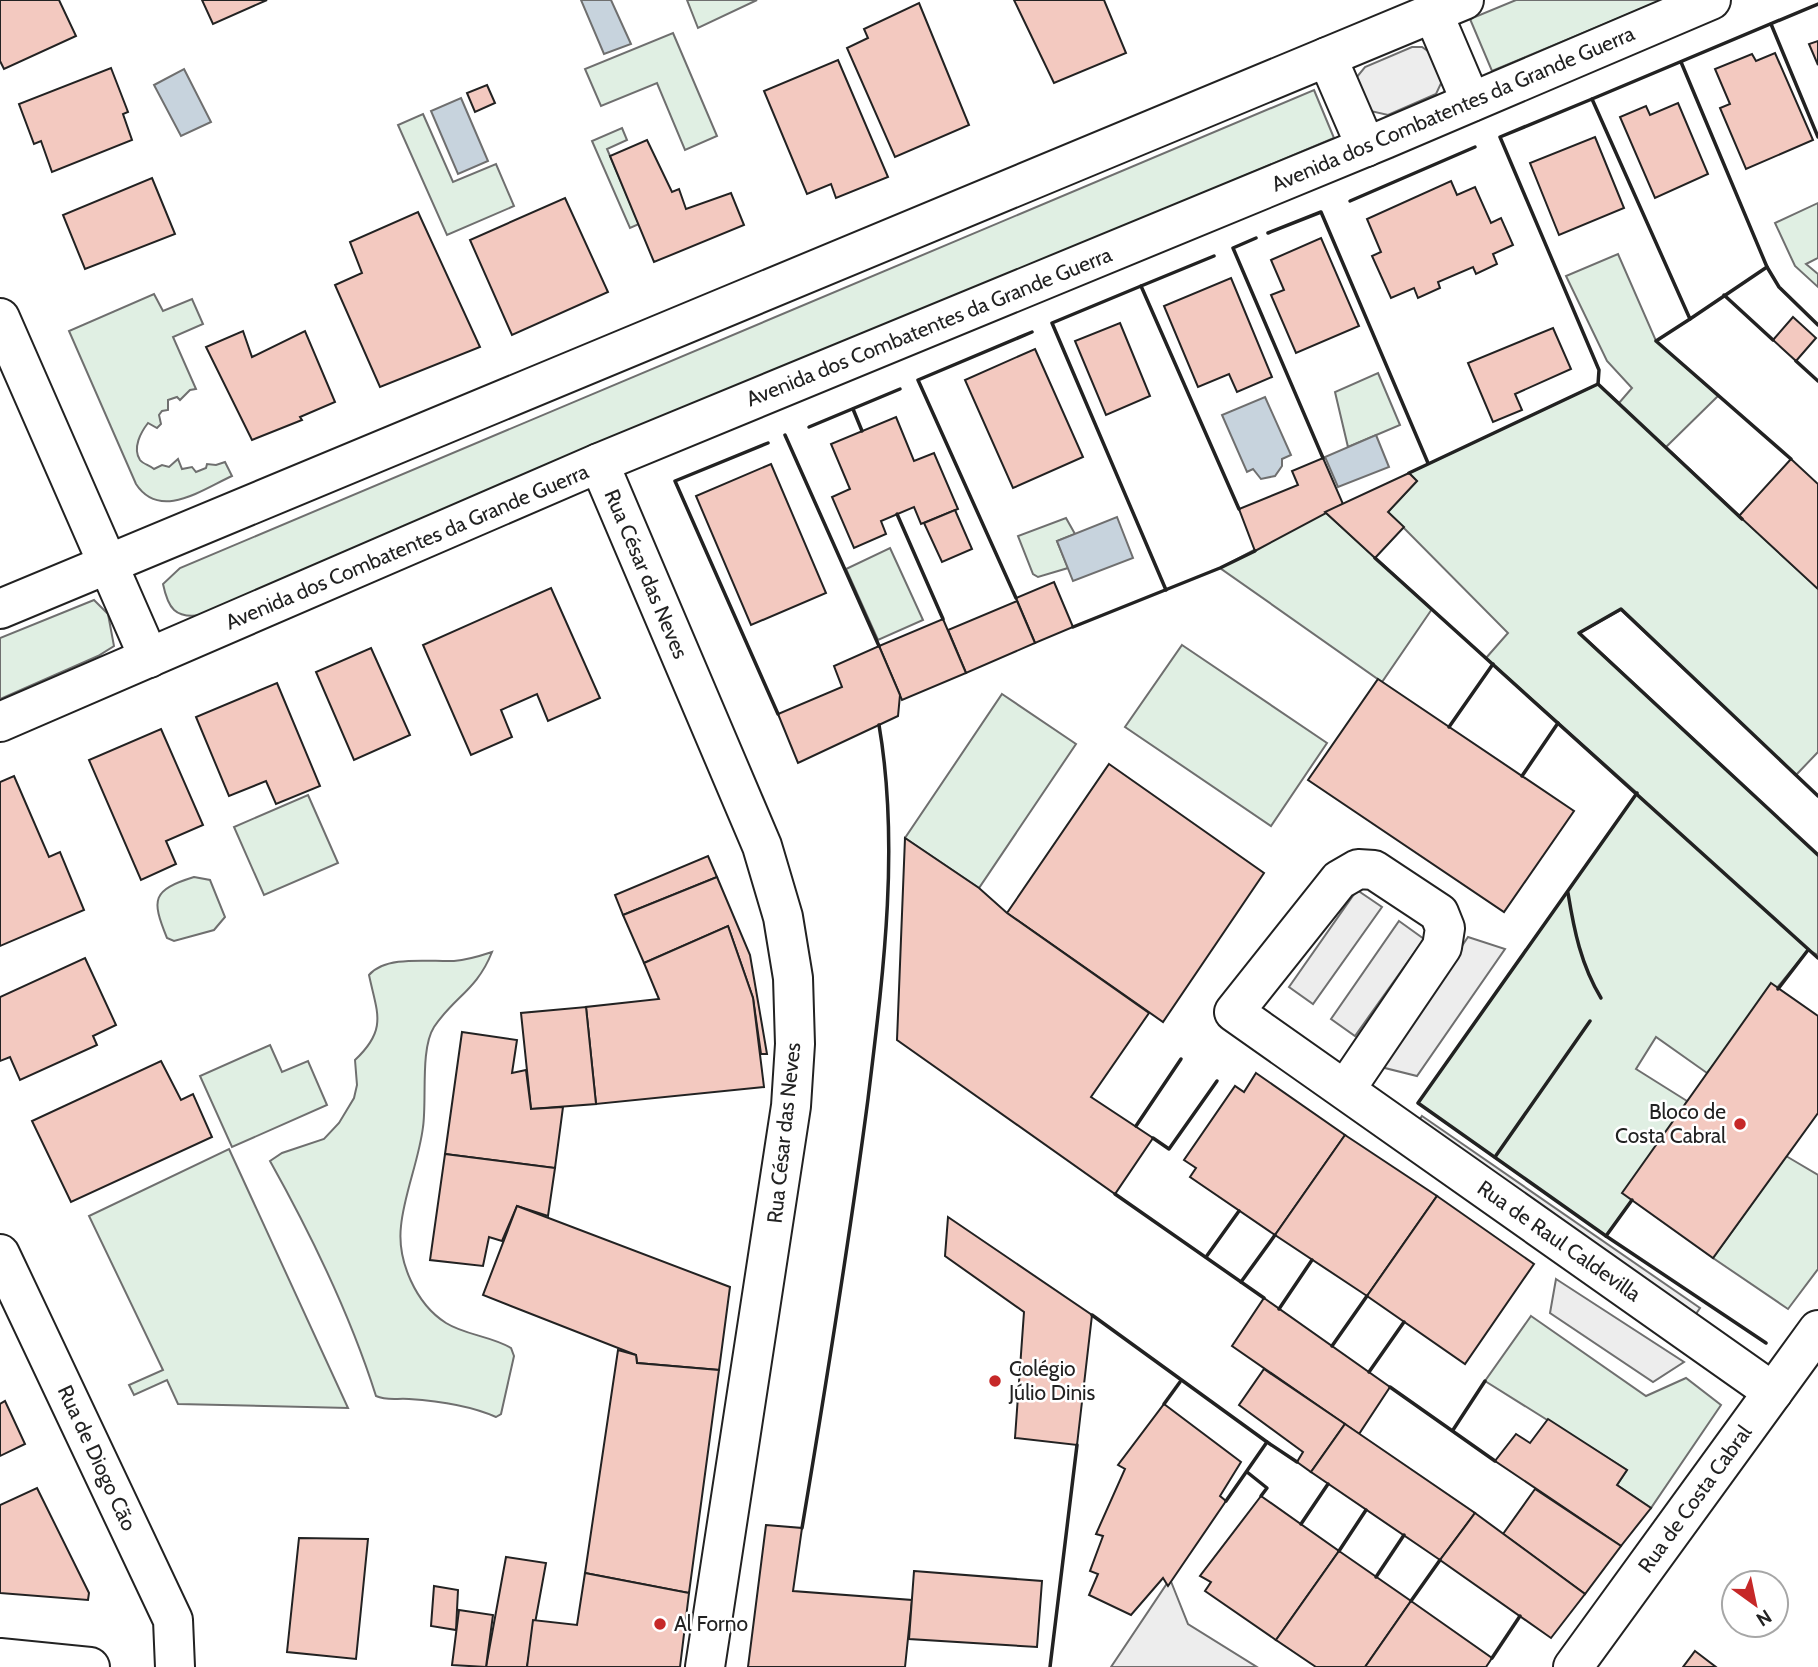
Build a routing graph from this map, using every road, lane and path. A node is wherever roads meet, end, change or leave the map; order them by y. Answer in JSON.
{"nodes":[{"id":1,"x":1712,"y":0,"type":"edge"},
{"id":2,"x":1448,"y":7,"type":"edge"},
{"id":3,"x":1327,"y":57,"type":"junction"},
{"id":4,"x":1471,"y":102,"type":"junction"},
{"id":5,"x":1366,"y":147,"type":"junction"},
{"id":6,"x":0,"y":318,"type":"edge"},
{"id":7,"x":599,"y":463,"type":"junction"},
{"id":8,"x":107,"y":563,"type":"junction"},
{"id":9,"x":0,"y":609,"type":"edge"},
{"id":10,"x":149,"y":658,"type":"junction"},
{"id":11,"x":0,"y":722,"type":"edge"},
{"id":12,"x":1345,"y":1090,"type":"junction"},
{"id":13,"x":0,"y":1254,"type":"edge"},
{"id":14,"x":1818,"y":1330,"type":"edge"},
{"id":15,"x":1773,"y":1392,"type":"junction"},
{"id":16,"x":0,"y":1658,"type":"edge"},
{"id":17,"x":90,"y":1667,"type":"edge"},
{"id":18,"x":175,"y":1667,"type":"edge"},
{"id":19,"x":705,"y":1667,"type":"edge"},
{"id":20,"x":1573,"y":1667,"type":"edge"}],
"edges":[{"from":1,"to":4,"type":"main road","name":"Avenida dos Combatentes da Grande Guerra"},
{"from":2,"to":3,"type":"main road"},
{"from":2,"to":4,"type":"main road"},
{"from":3,"to":5,"type":"main road"},
{"from":3,"to":8,"type":"main road"},
{"from":4,"to":5,"type":"main road","name":"Avenida dos Combatentes da Grande Guerra"},
{"from":5,"to":7,"type":"main road","name":"Avenida dos Combatentes da Grande Guerra"},
{"from":6,"to":8,"type":"main road"},
{"from":7,"to":10,"type":"main road","name":"Avenida dos Combatentes da Grande Guerra"},
{"from":7,"to":19,"type":"main road","name":"Rua César das Neves"},
{"from":8,"to":9,"type":"main road"},
{"from":8,"to":10,"type":"main road"},
{"from":10,"to":11,"type":"main road","name":"Avenida dos Combatentes da Grande Guerra"},
{"from":12,"to":12,"type":"main road","name":"Rua de Raul Caldevilla"},
{"from":12,"to":15,"type":"main road","name":"Rua de Raul Caldevilla"},
{"from":13,"to":18,"type":"main road","name":"Rua de Diogo Cão"},
{"from":14,"to":15,"type":"main road","name":"Rua de Costa Cabral"},
{"from":15,"to":20,"type":"main road","name":"Rua de Costa Cabral"},
{"from":16,"to":17,"type":"main road"}]}
